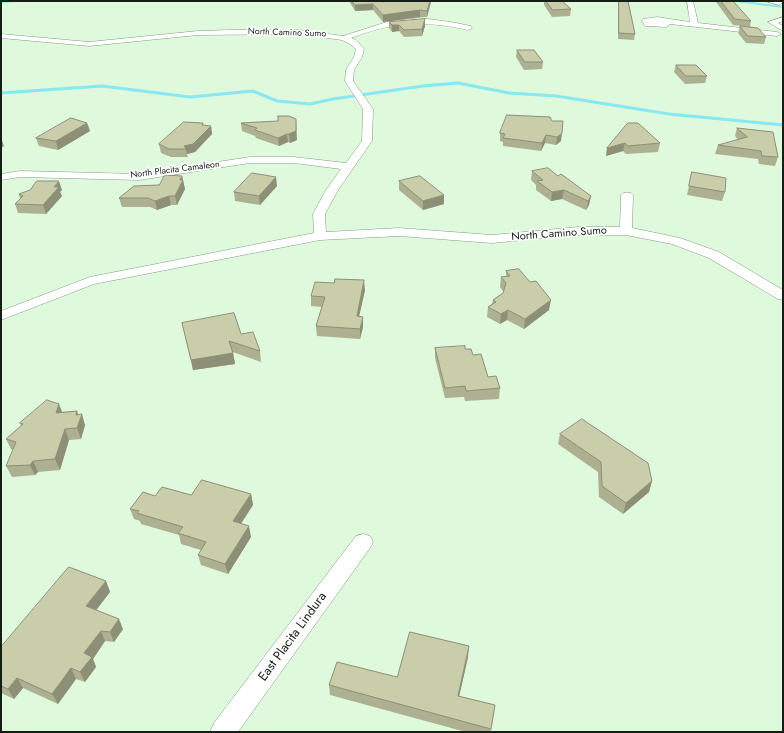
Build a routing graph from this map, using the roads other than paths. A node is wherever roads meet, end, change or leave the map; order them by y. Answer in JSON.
{"nodes":[{"id":1,"x":690,"y":1,"type":"edge"},
{"id":2,"x":768,"y":1,"type":"edge"},
{"id":3,"x":780,"y":3,"type":"edge"},
{"id":4,"x":782,"y":19,"type":"edge"},
{"id":5,"x":668,"y":22,"type":"dead end"},
{"id":6,"x":694,"y":24,"type":"junction"},
{"id":7,"x":468,"y":28,"type":"dead end"},
{"id":8,"x":782,"y":33,"type":"edge"},
{"id":9,"x":1,"y":36,"type":"edge"},
{"id":10,"x":344,"y":38,"type":"junction"},
{"id":11,"x":349,"y":167,"type":"junction"},
{"id":12,"x":1,"y":177,"type":"edge"},
{"id":13,"x":627,"y":195,"type":"dead end"},
{"id":14,"x":626,"y":231,"type":"junction"},
{"id":15,"x":320,"y":236,"type":"junction"},
{"id":16,"x":783,"y":296,"type":"edge"},
{"id":17,"x":1,"y":316,"type":"edge"},
{"id":18,"x":363,"y":542,"type":"dead end"},
{"id":19,"x":223,"y":732,"type":"edge"}],
"edges":[{"from":1,"to":6,"type":"street"},
{"from":2,"to":3,"type":"street"},
{"from":4,"to":8,"type":"street"},
{"from":5,"to":6,"type":"street"},
{"from":6,"to":8,"type":"street"},
{"from":7,"to":10,"type":"street"},
{"from":9,"to":10,"type":"street","name":"North Camino Sumo"},
{"from":10,"to":11,"type":"street","name":"North Camino Sumo"},
{"from":11,"to":12,"type":"street","name":"North Placita Camaleon"},
{"from":11,"to":15,"type":"street","name":"North Camino Sumo"},
{"from":13,"to":14,"type":"street"},
{"from":14,"to":15,"type":"street","name":"North Camino Sumo"},
{"from":14,"to":16,"type":"street","name":"North Camino Sumo"},
{"from":15,"to":17,"type":"street","name":"North Camino Sumo"},
{"from":18,"to":19,"type":"street","name":"East Placita Lindura"}]}
